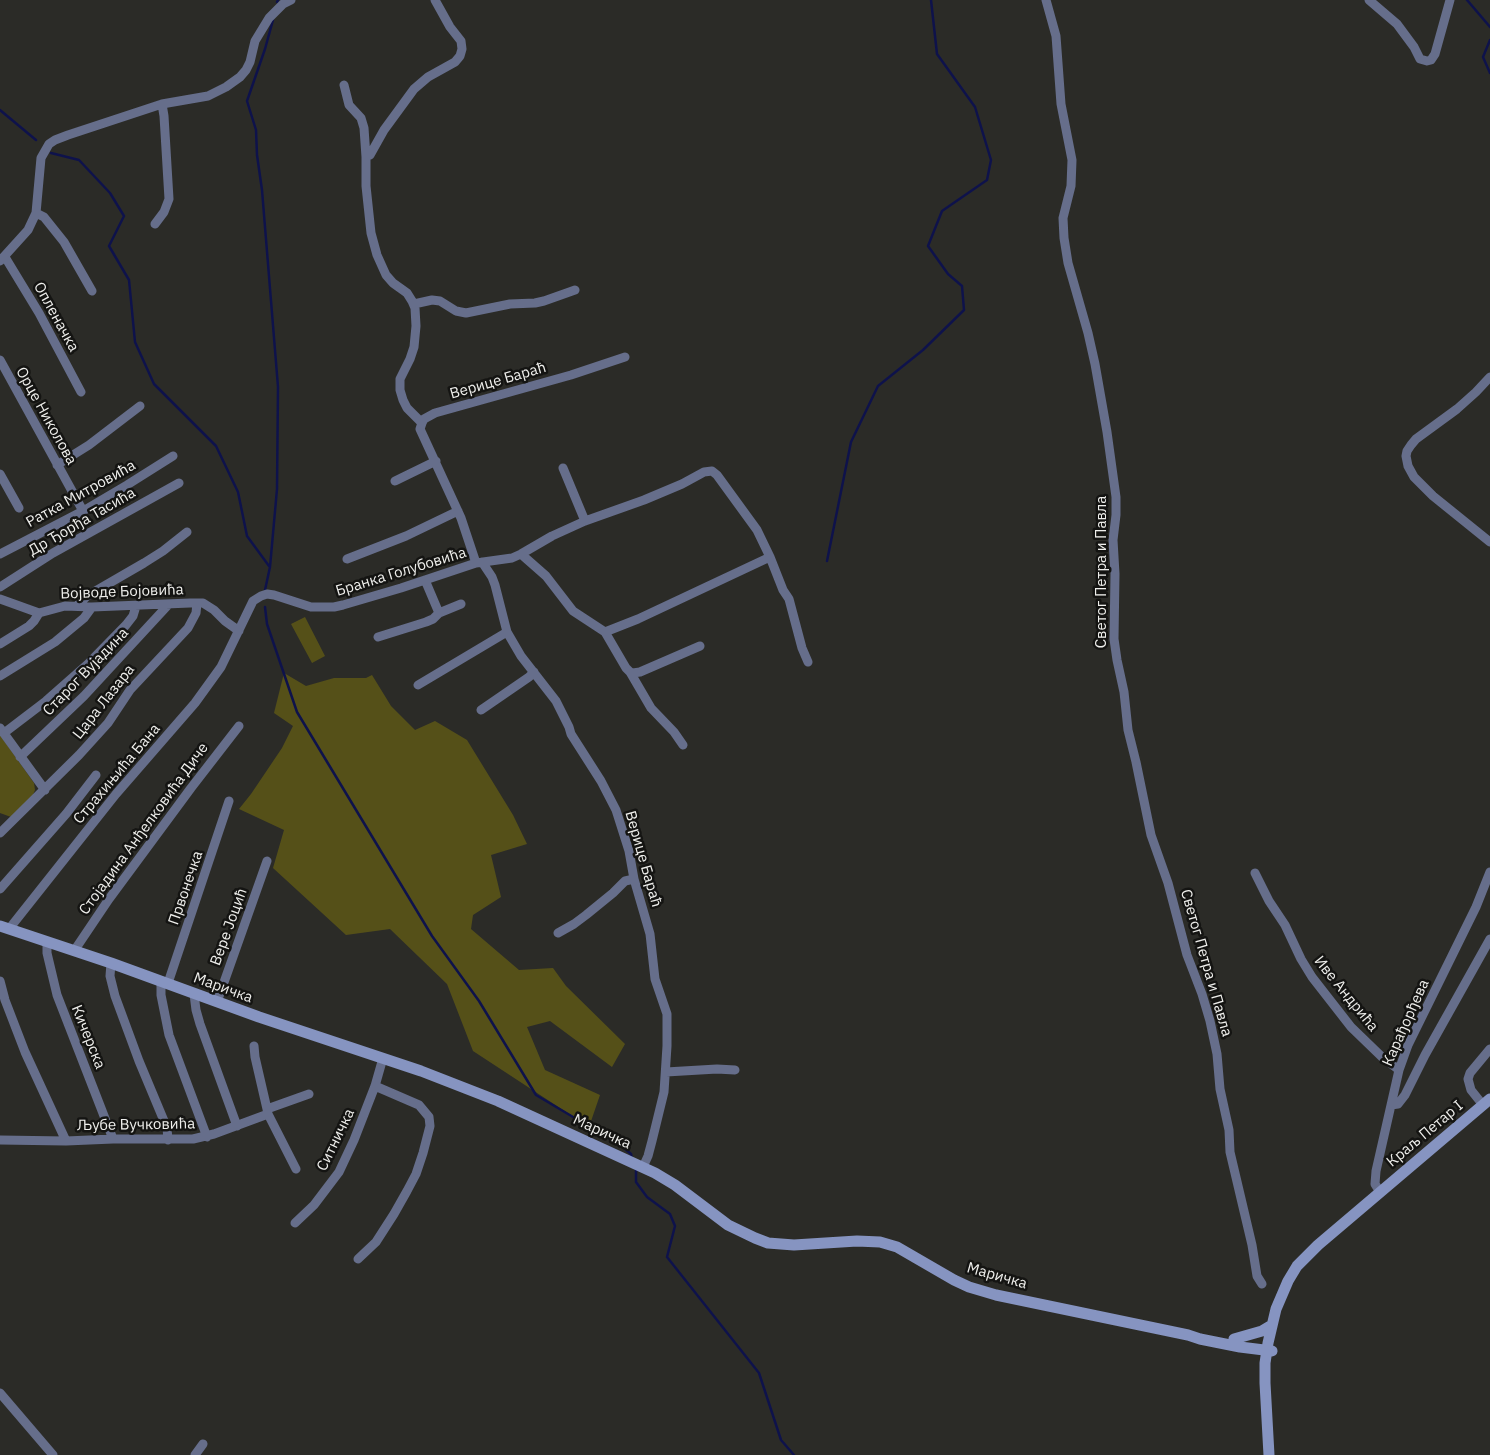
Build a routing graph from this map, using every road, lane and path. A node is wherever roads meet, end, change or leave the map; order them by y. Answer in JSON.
{"nodes":[{"id":1,"x":291,"y":0,"type":"edge"},
{"id":2,"x":435,"y":0,"type":"edge"},
{"id":3,"x":1046,"y":0,"type":"edge"},
{"id":4,"x":1369,"y":0,"type":"edge"},
{"id":5,"x":1450,"y":0,"type":"edge"},
{"id":6,"x":344,"y":85,"type":"dead end"},
{"id":7,"x":162,"y":104,"type":"junction"},
{"id":8,"x":366,"y":157,"type":"junction"},
{"id":9,"x":36,"y":213,"type":"junction"},
{"id":10,"x":155,"y":224,"type":"dead end"},
{"id":11,"x":2,"y":259,"type":"edge"},
{"id":12,"x":92,"y":290,"type":"dead end"},
{"id":13,"x":575,"y":290,"type":"dead end"},
{"id":14,"x":414,"y":304,"type":"junction"},
{"id":15,"x":625,"y":357,"type":"dead end"},
{"id":16,"x":0,"y":360,"type":"edge"},
{"id":17,"x":1490,"y":377,"type":"edge"},
{"id":18,"x":81,"y":392,"type":"dead end"},
{"id":19,"x":140,"y":406,"type":"dead end"},
{"id":20,"x":422,"y":423,"type":"junction"},
{"id":21,"x":173,"y":456,"type":"dead end"},
{"id":22,"x":436,"y":461,"type":"junction"},
{"id":23,"x":57,"y":465,"type":"junction"},
{"id":24,"x":563,"y":468,"type":"dead end"},
{"id":25,"x":0,"y":474,"type":"edge"},
{"id":26,"x":395,"y":481,"type":"dead end"},
{"id":27,"x":178,"y":483,"type":"dead end"},
{"id":28,"x":19,"y":508,"type":"dead end"},
{"id":29,"x":82,"y":511,"type":"junction"},
{"id":30,"x":458,"y":511,"type":"junction"},
{"id":31,"x":585,"y":521,"type":"junction"},
{"id":32,"x":187,"y":532,"type":"dead end"},
{"id":33,"x":1490,"y":542,"type":"edge"},
{"id":34,"x":0,"y":554,"type":"edge"},
{"id":35,"x":521,"y":554,"type":"junction"},
{"id":36,"x":770,"y":557,"type":"junction"},
{"id":37,"x":347,"y":559,"type":"dead end"},
{"id":38,"x":479,"y":563,"type":"junction"},
{"id":39,"x":425,"y":580,"type":"junction"},
{"id":40,"x":0,"y":587,"type":"edge"},
{"id":41,"x":0,"y":599,"type":"edge"},
{"id":42,"x":197,"y":603,"type":"junction"},
{"id":43,"x":169,"y":604,"type":"junction"},
{"id":44,"x":461,"y":604,"type":"dead end"},
{"id":45,"x":77,"y":606,"type":"junction"},
{"id":46,"x":136,"y":606,"type":"junction"},
{"id":47,"x":92,"y":607,"type":"junction"},
{"id":48,"x":39,"y":612,"type":"junction"},
{"id":49,"x":439,"y":613,"type":"junction"},
{"id":50,"x":239,"y":631,"type":"junction"},
{"id":51,"x":507,"y":632,"type":"junction"},
{"id":52,"x":605,"y":632,"type":"junction"},
{"id":53,"x":378,"y":637,"type":"dead end"},
{"id":54,"x":0,"y":644,"type":"edge"},
{"id":55,"x":700,"y":646,"type":"dead end"},
{"id":56,"x":808,"y":662,"type":"dead end"},
{"id":57,"x":534,"y":672,"type":"junction"},
{"id":58,"x":630,"y":672,"type":"junction"},
{"id":59,"x":0,"y":676,"type":"edge"},
{"id":60,"x":418,"y":685,"type":"dead end"},
{"id":61,"x":481,"y":710,"type":"dead end"},
{"id":62,"x":239,"y":726,"type":"dead end"},
{"id":63,"x":2,"y":730,"type":"edge"},
{"id":64,"x":683,"y":745,"type":"dead end"},
{"id":65,"x":20,"y":757,"type":"junction"},
{"id":66,"x":96,"y":776,"type":"dead end"},
{"id":67,"x":45,"y":790,"type":"junction"},
{"id":68,"x":230,"y":801,"type":"dead end"},
{"id":69,"x":0,"y":833,"type":"edge"},
{"id":70,"x":268,"y":861,"type":"dead end"},
{"id":71,"x":1490,"y":872,"type":"edge"},
{"id":72,"x":1255,"y":873,"type":"dead end"},
{"id":73,"x":634,"y":879,"type":"junction"},
{"id":74,"x":0,"y":889,"type":"edge"},
{"id":75,"x":4,"y":928,"type":"edge"},
{"id":76,"x":558,"y":933,"type":"dead end"},
{"id":77,"x":1490,"y":939,"type":"edge"},
{"id":78,"x":48,"y":942,"type":"junction"},
{"id":79,"x":74,"y":951,"type":"junction"},
{"id":80,"x":111,"y":963,"type":"junction"},
{"id":81,"x":0,"y":981,"type":"edge"},
{"id":82,"x":164,"y":982,"type":"junction"},
{"id":83,"x":194,"y":994,"type":"junction"},
{"id":84,"x":216,"y":1002,"type":"junction"},
{"id":85,"x":254,"y":1046,"type":"dead end"},
{"id":86,"x":1490,"y":1048,"type":"edge"},
{"id":87,"x":382,"y":1058,"type":"junction"},
{"id":88,"x":735,"y":1070,"type":"dead end"},
{"id":89,"x":1399,"y":1070,"type":"junction"},
{"id":90,"x":666,"y":1072,"type":"junction"},
{"id":91,"x":375,"y":1086,"type":"junction"},
{"id":92,"x":309,"y":1094,"type":"dead end"},
{"id":93,"x":1486,"y":1102,"type":"edge"},
{"id":94,"x":1391,"y":1105,"type":"junction"},
{"id":95,"x":267,"y":1111,"type":"junction"},
{"id":96,"x":236,"y":1126,"type":"junction"},
{"id":97,"x":207,"y":1137,"type":"junction"},
{"id":98,"x":113,"y":1139,"type":"junction"},
{"id":99,"x":0,"y":1140,"type":"edge"},
{"id":100,"x":168,"y":1140,"type":"junction"},
{"id":101,"x":66,"y":1141,"type":"junction"},
{"id":102,"x":641,"y":1166,"type":"junction"},
{"id":103,"x":296,"y":1170,"type":"dead end"},
{"id":104,"x":1380,"y":1192,"type":"junction"},
{"id":105,"x":295,"y":1224,"type":"dead end"},
{"id":106,"x":1318,"y":1245,"type":"junction"},
{"id":107,"x":358,"y":1259,"type":"dead end"},
{"id":108,"x":1262,"y":1284,"type":"dead end"},
{"id":109,"x":1272,"y":1325,"type":"junction"},
{"id":110,"x":1188,"y":1335,"type":"junction"},
{"id":111,"x":1234,"y":1339,"type":"junction"},
{"id":112,"x":1270,"y":1347,"type":"junction"},
{"id":113,"x":1250,"y":1349,"type":"junction"},
{"id":114,"x":1265,"y":1363,"type":"junction"},
{"id":115,"x":1265,"y":1383,"type":"junction"},
{"id":116,"x":2,"y":1398,"type":"edge"},
{"id":117,"x":202,"y":1444,"type":"dead end"},
{"id":118,"x":53,"y":1455,"type":"edge"},
{"id":119,"x":196,"y":1455,"type":"edge"},
{"id":120,"x":1270,"y":1455,"type":"edge"}],
"edges":[{"from":1,"to":7,"type":"street"},
{"from":2,"to":8,"type":"street"},
{"from":3,"to":108,"type":"street","name":"Светог Петра и Павла"},
{"from":4,"to":5,"type":"street"},
{"from":6,"to":8,"type":"street"},
{"from":7,"to":9,"type":"street"},
{"from":7,"to":10,"type":"street"},
{"from":8,"to":14,"type":"street"},
{"from":9,"to":11,"type":"street"},
{"from":9,"to":12,"type":"street"},
{"from":11,"to":18,"type":"street","name":"Опленачка"},
{"from":13,"to":14,"type":"street"},
{"from":14,"to":20,"type":"street"},
{"from":15,"to":20,"type":"street","name":"Верице Бараћ"},
{"from":16,"to":23,"type":"street","name":"Орце Николова"},
{"from":17,"to":33,"type":"street"},
{"from":19,"to":23,"type":"street"},
{"from":20,"to":22,"type":"street","name":"Верице Бараћ"},
{"from":21,"to":29,"type":"street","name":"Ратка Митровића"},
{"from":22,"to":26,"type":"street"},
{"from":22,"to":30,"type":"street","name":"Верице Бараћ"},
{"from":23,"to":29,"type":"street","name":"Орце Николова"},
{"from":24,"to":31,"type":"street"},
{"from":25,"to":28,"type":"street"},
{"from":27,"to":40,"type":"street","name":"Др Ђорђа Тасића"},
{"from":29,"to":34,"type":"street","name":"Ратка Митровића"},
{"from":30,"to":37,"type":"street"},
{"from":30,"to":38,"type":"street","name":"Верице Бараћ"},
{"from":31,"to":35,"type":"street","name":"Бранка Голубовића"},
{"from":31,"to":36,"type":"street","name":"Бранка Голубовића"},
{"from":32,"to":45,"type":"street"},
{"from":35,"to":38,"type":"street","name":"Бранка Голубовића"},
{"from":35,"to":52,"type":"street"},
{"from":36,"to":52,"type":"street"},
{"from":36,"to":56,"type":"street"},
{"from":38,"to":39,"type":"street","name":"Бранка Голубовића"},
{"from":38,"to":51,"type":"street","name":"Верице Бараћ"},
{"from":39,"to":49,"type":"street"},
{"from":39,"to":50,"type":"street","name":"Бранка Голубовића"},
{"from":41,"to":48,"type":"street"},
{"from":42,"to":43,"type":"street","name":"Војводе Бојовића"},
{"from":42,"to":50,"type":"street","name":"Војводе Бојовића"},
{"from":42,"to":67,"type":"street","name":"Цара Лазара"},
{"from":43,"to":46,"type":"street","name":"Војводе Бојовића"},
{"from":43,"to":65,"type":"street","name":"Старог Вујадина"},
{"from":44,"to":49,"type":"street"},
{"from":45,"to":47,"type":"street","name":"Војводе Бојовића"},
{"from":45,"to":48,"type":"street","name":"Војводе Бојовића"},
{"from":46,"to":47,"type":"street","name":"Војводе Бојовића"},
{"from":46,"to":63,"type":"street"},
{"from":47,"to":59,"type":"street"},
{"from":48,"to":54,"type":"street"},
{"from":49,"to":53,"type":"street"},
{"from":50,"to":75,"type":"street","name":"Страхињића Бана"},
{"from":51,"to":57,"type":"street","name":"Верице Бараћ"},
{"from":51,"to":60,"type":"street"},
{"from":52,"to":58,"type":"street"},
{"from":55,"to":58,"type":"street"},
{"from":57,"to":61,"type":"street"},
{"from":57,"to":73,"type":"street","name":"Верице Бараћ"},
{"from":58,"to":64,"type":"street"},
{"from":62,"to":79,"type":"street","name":"Стојадина Анђелковића Диче"},
{"from":63,"to":65,"type":"street"},
{"from":65,"to":67,"type":"street"},
{"from":66,"to":74,"type":"street"},
{"from":67,"to":69,"type":"street","name":"Цара Лазара"},
{"from":68,"to":82,"type":"street","name":"Првонечка"},
{"from":70,"to":84,"type":"street","name":"Вере Јоцић"},
{"from":71,"to":89,"type":"street","name":"Карађорђева"},
{"from":72,"to":89,"type":"street","name":"Иве Андрића"},
{"from":73,"to":76,"type":"street"},
{"from":73,"to":90,"type":"street","name":"Верице Бараћ"},
{"from":75,"to":78,"type":"street","name":"Маричка"},
{"from":77,"to":94,"type":"street"},
{"from":78,"to":79,"type":"street","name":"Маричка"},
{"from":78,"to":98,"type":"street","name":"Кичерска"},
{"from":79,"to":80,"type":"street","name":"Маричка"},
{"from":80,"to":82,"type":"street","name":"Маричка"},
{"from":80,"to":100,"type":"street"},
{"from":81,"to":101,"type":"street"},
{"from":82,"to":83,"type":"street","name":"Маричка"},
{"from":82,"to":97,"type":"street"},
{"from":83,"to":84,"type":"street","name":"Маричка"},
{"from":83,"to":96,"type":"street"},
{"from":84,"to":87,"type":"street","name":"Маричка"},
{"from":85,"to":95,"type":"street"},
{"from":86,"to":93,"type":"street"},
{"from":87,"to":91,"type":"street","name":"Ситничка"},
{"from":87,"to":102,"type":"street","name":"Маричка"},
{"from":88,"to":90,"type":"street"},
{"from":89,"to":94,"type":"street","name":"Карађорђева"},
{"from":90,"to":102,"type":"street","name":"Верице Бараћ"},
{"from":91,"to":105,"type":"street","name":"Ситничка"},
{"from":91,"to":107,"type":"street"},
{"from":92,"to":95,"type":"street","name":"Љубе Вучковића"},
{"from":93,"to":104,"type":"street","name":"Краљ Петар I"},
{"from":94,"to":104,"type":"street","name":"Карађорђева"},
{"from":95,"to":96,"type":"street","name":"Љубе Вучковића"},
{"from":95,"to":103,"type":"street"},
{"from":96,"to":97,"type":"street","name":"Љубе Вучковића"},
{"from":97,"to":100,"type":"street","name":"Љубе Вучковића"},
{"from":98,"to":100,"type":"street","name":"Љубе Вучковића"},
{"from":98,"to":101,"type":"street","name":"Љубе Вучковића"},
{"from":99,"to":101,"type":"street","name":"Љубе Вучковића"},
{"from":102,"to":110,"type":"street","name":"Маричка"},
{"from":104,"to":106,"type":"street","name":"Краљ Петар I"},
{"from":106,"to":109,"type":"street"},
{"from":106,"to":112,"type":"street"},
{"from":109,"to":111,"type":"street"},
{"from":109,"to":112,"type":"street"},
{"from":110,"to":111,"type":"street","name":"Маричка"},
{"from":110,"to":113,"type":"street","name":"Маричка"},
{"from":111,"to":112,"type":"street","name":"Маричка"},
{"from":112,"to":113,"type":"street","name":"Маричка"},
{"from":112,"to":114,"type":"street"},
{"from":112,"to":115,"type":"street"},
{"from":113,"to":114,"type":"street"},
{"from":114,"to":115,"type":"street"},
{"from":115,"to":120,"type":"street"},
{"from":116,"to":118,"type":"street"},
{"from":117,"to":119,"type":"street"}]}
